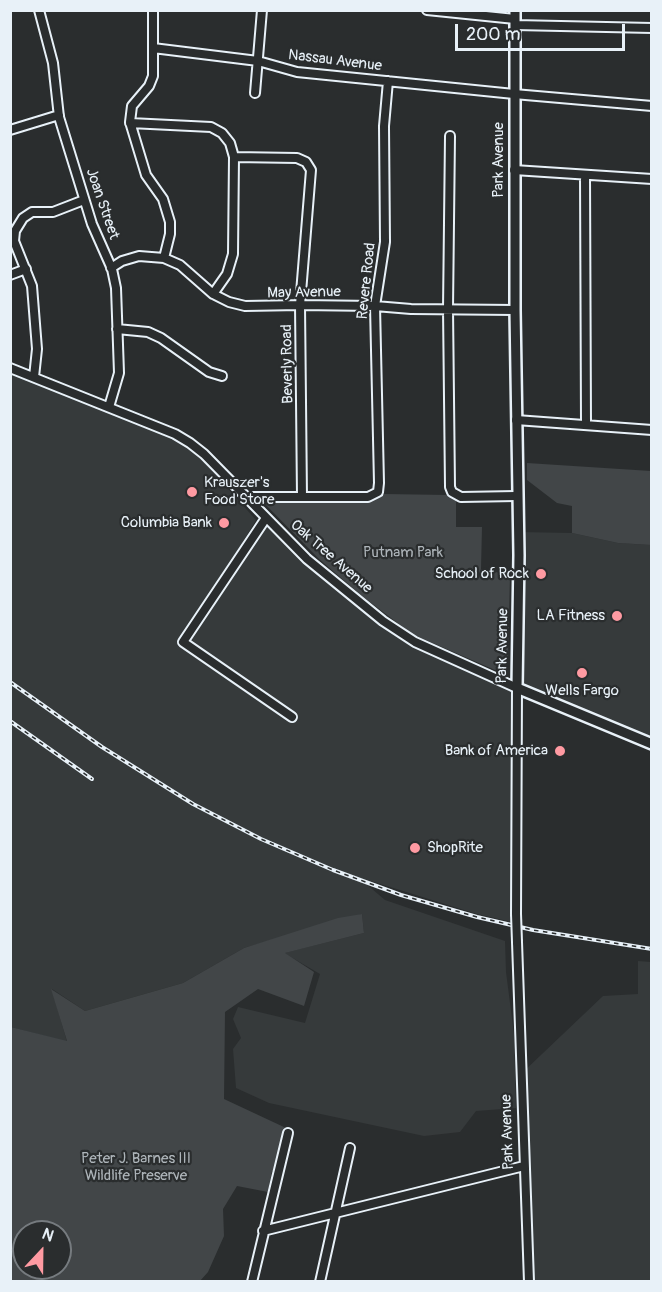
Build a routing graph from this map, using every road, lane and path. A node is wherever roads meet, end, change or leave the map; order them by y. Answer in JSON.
{"nodes":[{"id":1,"x":39,"y":10,"type":"edge"},
{"id":2,"x":153,"y":10,"type":"edge"},
{"id":3,"x":262,"y":10,"type":"edge"},
{"id":4,"x":428,"y":10,"type":"edge"},
{"id":5,"x":515,"y":18,"type":"edge"},
{"id":6,"x":651,"y":27,"type":"edge"},
{"id":7,"x":153,"y":48,"type":"junction"},
{"id":8,"x":258,"y":61,"type":"junction"},
{"id":9,"x":388,"y":81,"type":"junction"},
{"id":10,"x":255,"y":93,"type":"dead end"},
{"id":11,"x":514,"y":94,"type":"junction"},
{"id":12,"x":651,"y":106,"type":"edge"},
{"id":13,"x":59,"y":115,"type":"junction"},
{"id":14,"x":130,"y":123,"type":"junction"},
{"id":15,"x":10,"y":130,"type":"edge"},
{"id":16,"x":450,"y":136,"type":"dead end"},
{"id":17,"x":234,"y":157,"type":"junction"},
{"id":18,"x":514,"y":170,"type":"junction"},
{"id":19,"x":585,"y":175,"type":"junction"},
{"id":20,"x":651,"y":179,"type":"edge"},
{"id":21,"x":84,"y":201,"type":"junction"},
{"id":22,"x":164,"y":258,"type":"junction"},
{"id":23,"x":111,"y":268,"type":"junction"},
{"id":24,"x":26,"y":269,"type":"junction"},
{"id":25,"x":10,"y":275,"type":"edge"},
{"id":26,"x":213,"y":294,"type":"junction"},
{"id":27,"x":300,"y":305,"type":"junction"},
{"id":28,"x":375,"y":306,"type":"junction"},
{"id":29,"x":448,"y":309,"type":"junction"},
{"id":30,"x":515,"y":310,"type":"junction"},
{"id":31,"x":117,"y":329,"type":"junction"},
{"id":32,"x":10,"y":368,"type":"edge"},
{"id":33,"x":222,"y":375,"type":"dead end"},
{"id":34,"x":34,"y":377,"type":"junction"},
{"id":35,"x":109,"y":407,"type":"junction"},
{"id":36,"x":516,"y":420,"type":"junction"},
{"id":37,"x":586,"y":424,"type":"junction"},
{"id":38,"x":651,"y":430,"type":"edge"},
{"id":39,"x":516,"y":496,"type":"junction"},
{"id":40,"x":245,"y":497,"type":"junction"},
{"id":41,"x":302,"y":497,"type":"junction"},
{"id":42,"x":266,"y":518,"type":"junction"},
{"id":43,"x":517,"y":688,"type":"junction"},
{"id":44,"x":292,"y":717,"type":"dead end"},
{"id":45,"x":651,"y":744,"type":"edge"},
{"id":46,"x":288,"y":1134,"type":"dead end"},
{"id":47,"x":350,"y":1148,"type":"dead end"},
{"id":48,"x":524,"y":1166,"type":"junction"},
{"id":49,"x":336,"y":1212,"type":"junction"},
{"id":50,"x":263,"y":1231,"type":"junction"},
{"id":51,"x":252,"y":1281,"type":"edge"},
{"id":52,"x":320,"y":1281,"type":"edge"},
{"id":53,"x":529,"y":1281,"type":"edge"}],
"edges":[{"from":1,"to":13,"type":"street","name":"Joan Street"},
{"from":2,"to":7,"type":"street"},
{"from":3,"to":8,"type":"street"},
{"from":4,"to":5,"type":"street"},
{"from":5,"to":6,"type":"street"},
{"from":5,"to":11,"type":"main road","name":"Park Avenue"},
{"from":7,"to":8,"type":"street","name":"Nassau Avenue"},
{"from":7,"to":14,"type":"street"},
{"from":8,"to":9,"type":"street","name":"Nassau Avenue"},
{"from":8,"to":10,"type":"street"},
{"from":9,"to":11,"type":"street","name":"Nassau Avenue"},
{"from":9,"to":28,"type":"street","name":"Revere Road"},
{"from":11,"to":12,"type":"street","name":"Nassau Avenue"},
{"from":11,"to":18,"type":"main road","name":"Park Avenue"},
{"from":13,"to":15,"type":"street"},
{"from":13,"to":21,"type":"street","name":"Joan Street"},
{"from":14,"to":17,"type":"street"},
{"from":14,"to":22,"type":"street"},
{"from":16,"to":29,"type":"street"},
{"from":17,"to":26,"type":"street"},
{"from":17,"to":27,"type":"street","name":"Beverly Road"},
{"from":18,"to":19,"type":"street"},
{"from":18,"to":30,"type":"main road","name":"Park Avenue"},
{"from":19,"to":20,"type":"street"},
{"from":19,"to":37,"type":"street"},
{"from":21,"to":23,"type":"street","name":"Joan Street"},
{"from":21,"to":24,"type":"street"},
{"from":22,"to":23,"type":"street","name":"May Avenue"},
{"from":22,"to":26,"type":"street","name":"May Avenue"},
{"from":23,"to":31,"type":"street","name":"Joan Street"},
{"from":24,"to":25,"type":"street"},
{"from":24,"to":34,"type":"street"},
{"from":26,"to":27,"type":"street","name":"May Avenue"},
{"from":27,"to":28,"type":"street","name":"May Avenue"},
{"from":27,"to":41,"type":"street","name":"Beverly Road"},
{"from":28,"to":29,"type":"street","name":"May Avenue"},
{"from":28,"to":41,"type":"street","name":"Revere Road"},
{"from":29,"to":30,"type":"street","name":"May Avenue"},
{"from":29,"to":39,"type":"street"},
{"from":30,"to":36,"type":"main road","name":"Park Avenue"},
{"from":31,"to":33,"type":"street"},
{"from":31,"to":35,"type":"street","name":"Joan Street"},
{"from":32,"to":34,"type":"street","name":"Oak Tree Avenue"},
{"from":34,"to":35,"type":"street","name":"Oak Tree Avenue"},
{"from":35,"to":40,"type":"street","name":"Oak Tree Avenue"},
{"from":36,"to":37,"type":"street"},
{"from":36,"to":39,"type":"main road","name":"Park Avenue"},
{"from":37,"to":38,"type":"street"},
{"from":39,"to":43,"type":"main road","name":"Park Avenue"},
{"from":40,"to":41,"type":"street"},
{"from":40,"to":42,"type":"street","name":"Oak Tree Avenue"},
{"from":42,"to":43,"type":"street","name":"Oak Tree Avenue"},
{"from":42,"to":44,"type":"street"},
{"from":43,"to":45,"type":"main road","name":"Oak Tree Avenue"},
{"from":43,"to":48,"type":"street","name":"Park Avenue","bridge":true},
{"from":46,"to":50,"type":"street"},
{"from":47,"to":49,"type":"street"},
{"from":48,"to":49,"type":"street"},
{"from":48,"to":53,"type":"street","name":"Park Avenue"},
{"from":49,"to":50,"type":"street"},
{"from":49,"to":52,"type":"street"},
{"from":50,"to":51,"type":"street"}]}
